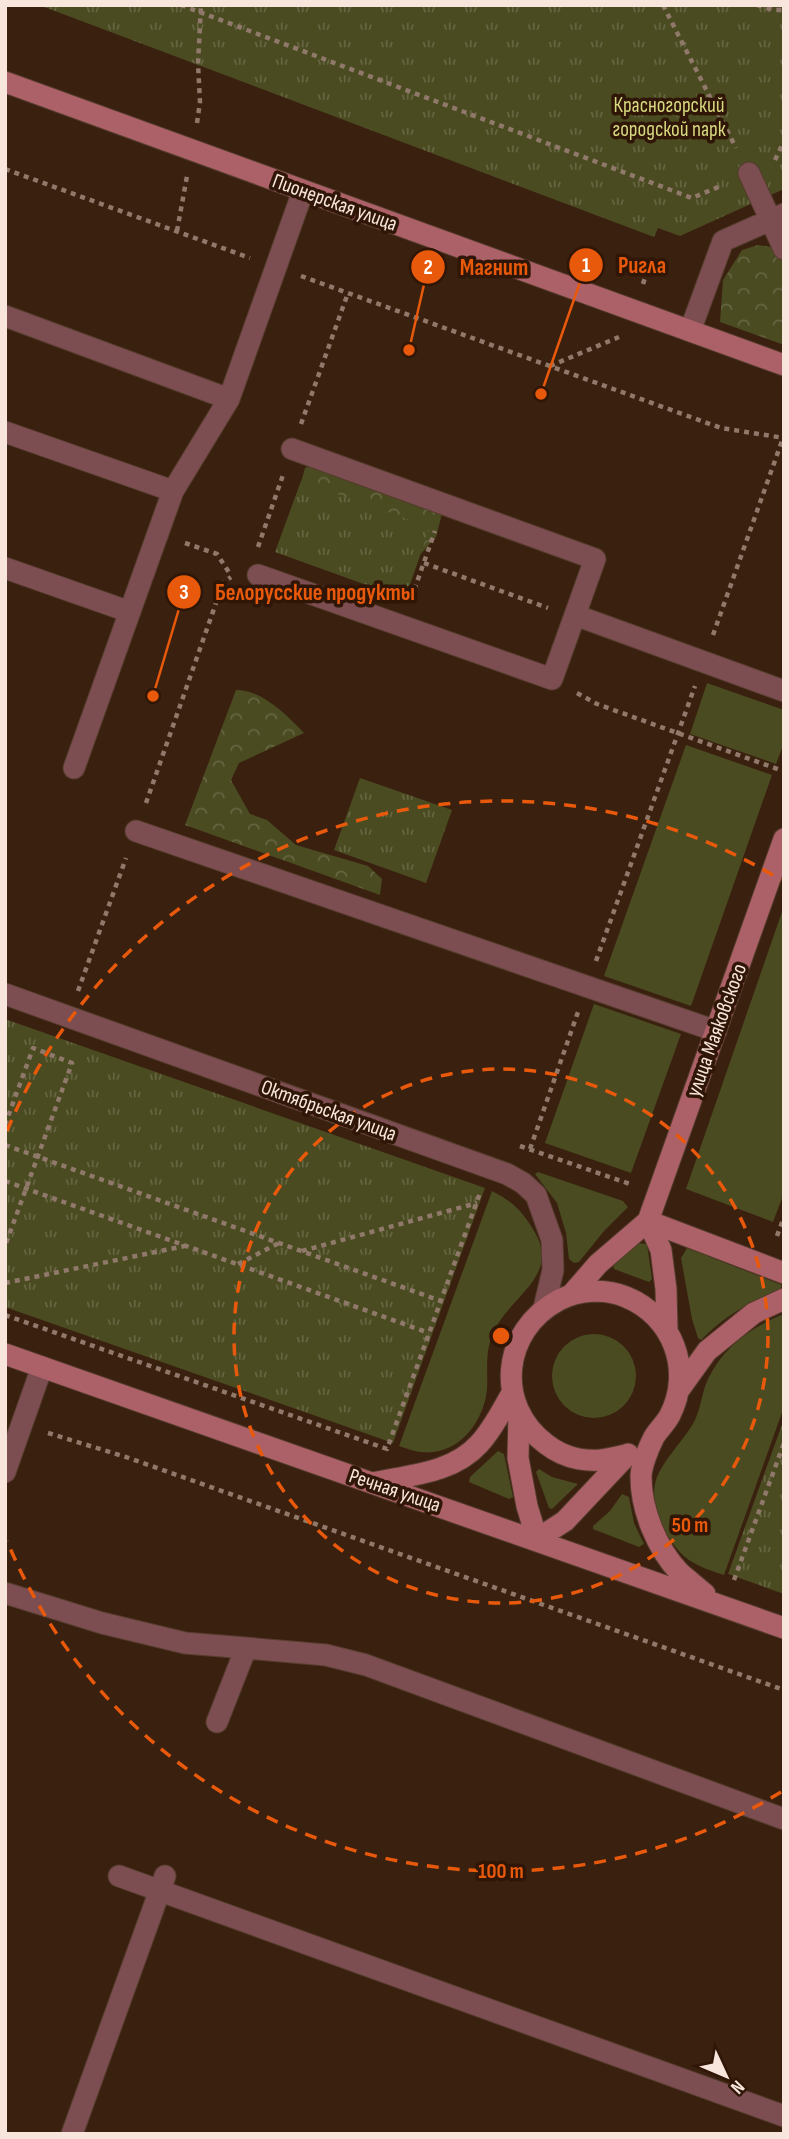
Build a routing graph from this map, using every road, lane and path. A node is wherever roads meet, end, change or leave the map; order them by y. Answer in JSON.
{"nodes":[{"id":1,"x":181,"y":5,"type":"edge"},
{"id":2,"x":201,"y":5,"type":"edge"},
{"id":3,"x":663,"y":5,"type":"edge"},
{"id":4,"x":757,"y":5,"type":"edge"},
{"id":5,"x":784,"y":10,"type":"edge"},
{"id":6,"x":201,"y":13,"type":"junction"},
{"id":7,"x":5,"y":82,"type":"edge"},
{"id":8,"x":200,"y":102,"type":"dead end"},
{"id":9,"x":784,"y":141,"type":"edge"},
{"id":10,"x":5,"y":169,"type":"edge"},
{"id":11,"x":749,"y":173,"type":"junction"},
{"id":12,"x":303,"y":191,"type":"junction"},
{"id":13,"x":777,"y":217,"type":"edge"},
{"id":14,"x":784,"y":249,"type":"edge"},
{"id":15,"x":276,"y":267,"type":"junction"},
{"id":16,"x":648,"y":268,"type":"dead end"},
{"id":17,"x":640,"y":292,"type":"dead end"},
{"id":18,"x":348,"y":293,"type":"junction"},
{"id":19,"x":5,"y":316,"type":"edge"},
{"id":20,"x":690,"y":331,"type":"junction"},
{"id":21,"x":624,"y":335,"type":"dead end"},
{"id":22,"x":784,"y":365,"type":"edge"},
{"id":23,"x":550,"y":366,"type":"junction"},
{"id":24,"x":229,"y":399,"type":"junction"},
{"id":25,"x":5,"y":432,"type":"edge"},
{"id":26,"x":783,"y":438,"type":"edge"},
{"id":27,"x":292,"y":449,"type":"junction"},
{"id":28,"x":173,"y":491,"type":"junction"},
{"id":29,"x":445,"y":504,"type":"junction"},
{"id":30,"x":158,"y":534,"type":"junction"},
{"id":31,"x":257,"y":550,"type":"dead end"},
{"id":32,"x":424,"y":563,"type":"junction"},
{"id":33,"x":5,"y":568,"type":"edge"},
{"id":34,"x":258,"y":575,"type":"dead end"},
{"id":35,"x":130,"y":612,"type":"junction"},
{"id":36,"x":575,"y":616,"type":"junction"},
{"id":37,"x":401,"y":626,"type":"junction"},
{"id":38,"x":704,"y":662,"type":"junction"},
{"id":39,"x":552,"y":679,"type":"junction"},
{"id":40,"x":784,"y":691,"type":"edge"},
{"id":41,"x":678,"y":734,"type":"junction"},
{"id":42,"x":74,"y":768,"type":"dead end"},
{"id":43,"x":783,"y":771,"type":"edge"},
{"id":44,"x":136,"y":831,"type":"junction"},
{"id":45,"x":784,"y":839,"type":"edge"},
{"id":46,"x":588,"y":986,"type":"junction"},
{"id":47,"x":5,"y":994,"type":"edge"},
{"id":48,"x":75,"y":999,"type":"dead end"},
{"id":49,"x":716,"y":1031,"type":"junction"},
{"id":50,"x":5,"y":1125,"type":"edge"},
{"id":51,"x":5,"y":1145,"type":"edge"},
{"id":52,"x":530,"y":1149,"type":"dead end"},
{"id":53,"x":37,"y":1157,"type":"junction"},
{"id":54,"x":5,"y":1181,"type":"edge"},
{"id":55,"x":483,"y":1186,"type":"dead end"},
{"id":56,"x":26,"y":1189,"type":"junction"},
{"id":57,"x":477,"y":1203,"type":"junction"},
{"id":58,"x":784,"y":1217,"type":"edge"},
{"id":59,"x":648,"y":1221,"type":"junction"},
{"id":60,"x":777,"y":1236,"type":"dead end"},
{"id":61,"x":279,"y":1243,"type":"junction"},
{"id":62,"x":186,"y":1245,"type":"junction"},
{"id":63,"x":5,"y":1246,"type":"edge"},
{"id":64,"x":301,"y":1251,"type":"junction"},
{"id":65,"x":237,"y":1264,"type":"junction"},
{"id":66,"x":784,"y":1273,"type":"edge"},
{"id":67,"x":5,"y":1283,"type":"edge"},
{"id":68,"x":572,"y":1294,"type":"junction"},
{"id":69,"x":784,"y":1299,"type":"edge"},
{"id":70,"x":441,"y":1301,"type":"junction"},
{"id":71,"x":544,"y":1308,"type":"junction"},
{"id":72,"x":5,"y":1315,"type":"edge"},
{"id":73,"x":667,"y":1329,"type":"junction"},
{"id":74,"x":429,"y":1333,"type":"junction"},
{"id":75,"x":5,"y":1353,"type":"edge"},
{"id":76,"x":42,"y":1367,"type":"junction"},
{"id":77,"x":679,"y":1391,"type":"junction"},
{"id":78,"x":512,"y":1392,"type":"junction"},
{"id":79,"x":519,"y":1414,"type":"junction"},
{"id":80,"x":22,"y":1425,"type":"junction"},
{"id":81,"x":653,"y":1438,"type":"junction"},
{"id":82,"x":784,"y":1443,"type":"edge"},
{"id":83,"x":626,"y":1455,"type":"junction"},
{"id":84,"x":781,"y":1460,"type":"edge"},
{"id":85,"x":5,"y":1472,"type":"edge"},
{"id":86,"x":372,"y":1483,"type":"junction"},
{"id":87,"x":537,"y":1539,"type":"junction"},
{"id":88,"x":734,"y":1580,"type":"dead end"},
{"id":89,"x":5,"y":1593,"type":"edge"},
{"id":90,"x":717,"y":1604,"type":"junction"},
{"id":91,"x":784,"y":1628,"type":"edge"},
{"id":92,"x":246,"y":1648,"type":"junction"},
{"id":93,"x":784,"y":1690,"type":"edge"},
{"id":94,"x":216,"y":1722,"type":"dead end"},
{"id":95,"x":784,"y":1819,"type":"edge"},
{"id":96,"x":119,"y":1876,"type":"dead end"},
{"id":97,"x":162,"y":1883,"type":"junction"},
{"id":98,"x":784,"y":2116,"type":"edge"},
{"id":99,"x":72,"y":2134,"type":"edge"}],
"edges":[{"from":1,"to":6,"type":"path"},
{"from":2,"to":6,"type":"path"},
{"from":3,"to":11,"type":"path"},
{"from":4,"to":5,"type":"path"},
{"from":6,"to":8,"type":"path"},
{"from":6,"to":11,"type":"path"},
{"from":7,"to":12,"type":"street","name":"Пионерская улица"},
{"from":9,"to":11,"type":"path"},
{"from":10,"to":15,"type":"path"},
{"from":11,"to":13,"type":"street"},
{"from":12,"to":15,"type":"street"},
{"from":12,"to":20,"type":"street","name":"Пионерская улица"},
{"from":13,"to":14,"type":"street"},
{"from":13,"to":20,"type":"street"},
{"from":15,"to":18,"type":"path"},
{"from":15,"to":24,"type":"street"},
{"from":16,"to":17,"type":"path"},
{"from":18,"to":23,"type":"path"},
{"from":18,"to":27,"type":"path"},
{"from":19,"to":24,"type":"street"},
{"from":20,"to":22,"type":"street","name":"Пионерская улица"},
{"from":21,"to":23,"type":"path"},
{"from":23,"to":26,"type":"path"},
{"from":24,"to":28,"type":"street"},
{"from":25,"to":28,"type":"street"},
{"from":26,"to":38,"type":"path"},
{"from":27,"to":29,"type":"street"},
{"from":27,"to":31,"type":"path"},
{"from":28,"to":30,"type":"street"},
{"from":29,"to":32,"type":"path"},
{"from":29,"to":36,"type":"street"},
{"from":30,"to":35,"type":"street"},
{"from":30,"to":44,"type":"path"},
{"from":32,"to":36,"type":"path"},
{"from":32,"to":37,"type":"path"},
{"from":33,"to":35,"type":"street"},
{"from":34,"to":37,"type":"street"},
{"from":35,"to":42,"type":"street"},
{"from":36,"to":38,"type":"street"},
{"from":36,"to":39,"type":"street"},
{"from":37,"to":39,"type":"street"},
{"from":38,"to":40,"type":"street"},
{"from":38,"to":41,"type":"path"},
{"from":39,"to":41,"type":"path"},
{"from":41,"to":43,"type":"path"},
{"from":41,"to":46,"type":"path"},
{"from":44,"to":46,"type":"street"},
{"from":44,"to":48,"type":"path"},
{"from":45,"to":49,"type":"street","name":"улица Маяковского"},
{"from":46,"to":49,"type":"street"},
{"from":46,"to":52,"type":"path"},
{"from":47,"to":71,"type":"street","name":"Октябрьская улица"},
{"from":49,"to":59,"type":"street","name":"улица Маяковского"},
{"from":50,"to":53,"type":"path"},
{"from":51,"to":53,"type":"path"},
{"from":53,"to":56,"type":"path"},
{"from":53,"to":61,"type":"path"},
{"from":54,"to":56,"type":"path"},
{"from":55,"to":57,"type":"path"},
{"from":56,"to":62,"type":"path"},
{"from":56,"to":63,"type":"path"},
{"from":57,"to":64,"type":"path"},
{"from":57,"to":70,"type":"path"},
{"from":58,"to":60,"type":"path"},
{"from":59,"to":66,"type":"street"},
{"from":59,"to":68,"type":"street"},
{"from":59,"to":73,"type":"street"},
{"from":61,"to":64,"type":"path"},
{"from":61,"to":65,"type":"path"},
{"from":62,"to":65,"type":"path"},
{"from":62,"to":67,"type":"path"},
{"from":64,"to":70,"type":"path"},
{"from":65,"to":74,"type":"path"},
{"from":68,"to":71,"type":"street"},
{"from":68,"to":73,"type":"street"},
{"from":69,"to":77,"type":"street"},
{"from":70,"to":74,"type":"path"},
{"from":71,"to":78,"type":"street"},
{"from":72,"to":74,"type":"path"},
{"from":73,"to":77,"type":"street"},
{"from":75,"to":76,"type":"street","name":"Речная улица"},
{"from":76,"to":80,"type":"street"},
{"from":76,"to":86,"type":"street","name":"Речная улица"},
{"from":77,"to":81,"type":"street"},
{"from":78,"to":79,"type":"street"},
{"from":78,"to":86,"type":"street"},
{"from":79,"to":83,"type":"street"},
{"from":79,"to":87,"type":"street"},
{"from":80,"to":85,"type":"street"},
{"from":80,"to":93,"type":"path"},
{"from":81,"to":83,"type":"street"},
{"from":81,"to":90,"type":"street"},
{"from":82,"to":84,"type":"path"},
{"from":83,"to":87,"type":"street"},
{"from":84,"to":88,"type":"path"},
{"from":86,"to":87,"type":"street","name":"Речная улица"},
{"from":87,"to":90,"type":"street","name":"Речная улица"},
{"from":89,"to":92,"type":"street"},
{"from":90,"to":91,"type":"street","name":"Речная улица"},
{"from":92,"to":94,"type":"street"},
{"from":92,"to":95,"type":"street"},
{"from":96,"to":97,"type":"street"},
{"from":97,"to":98,"type":"street"},
{"from":97,"to":99,"type":"street"}]}
